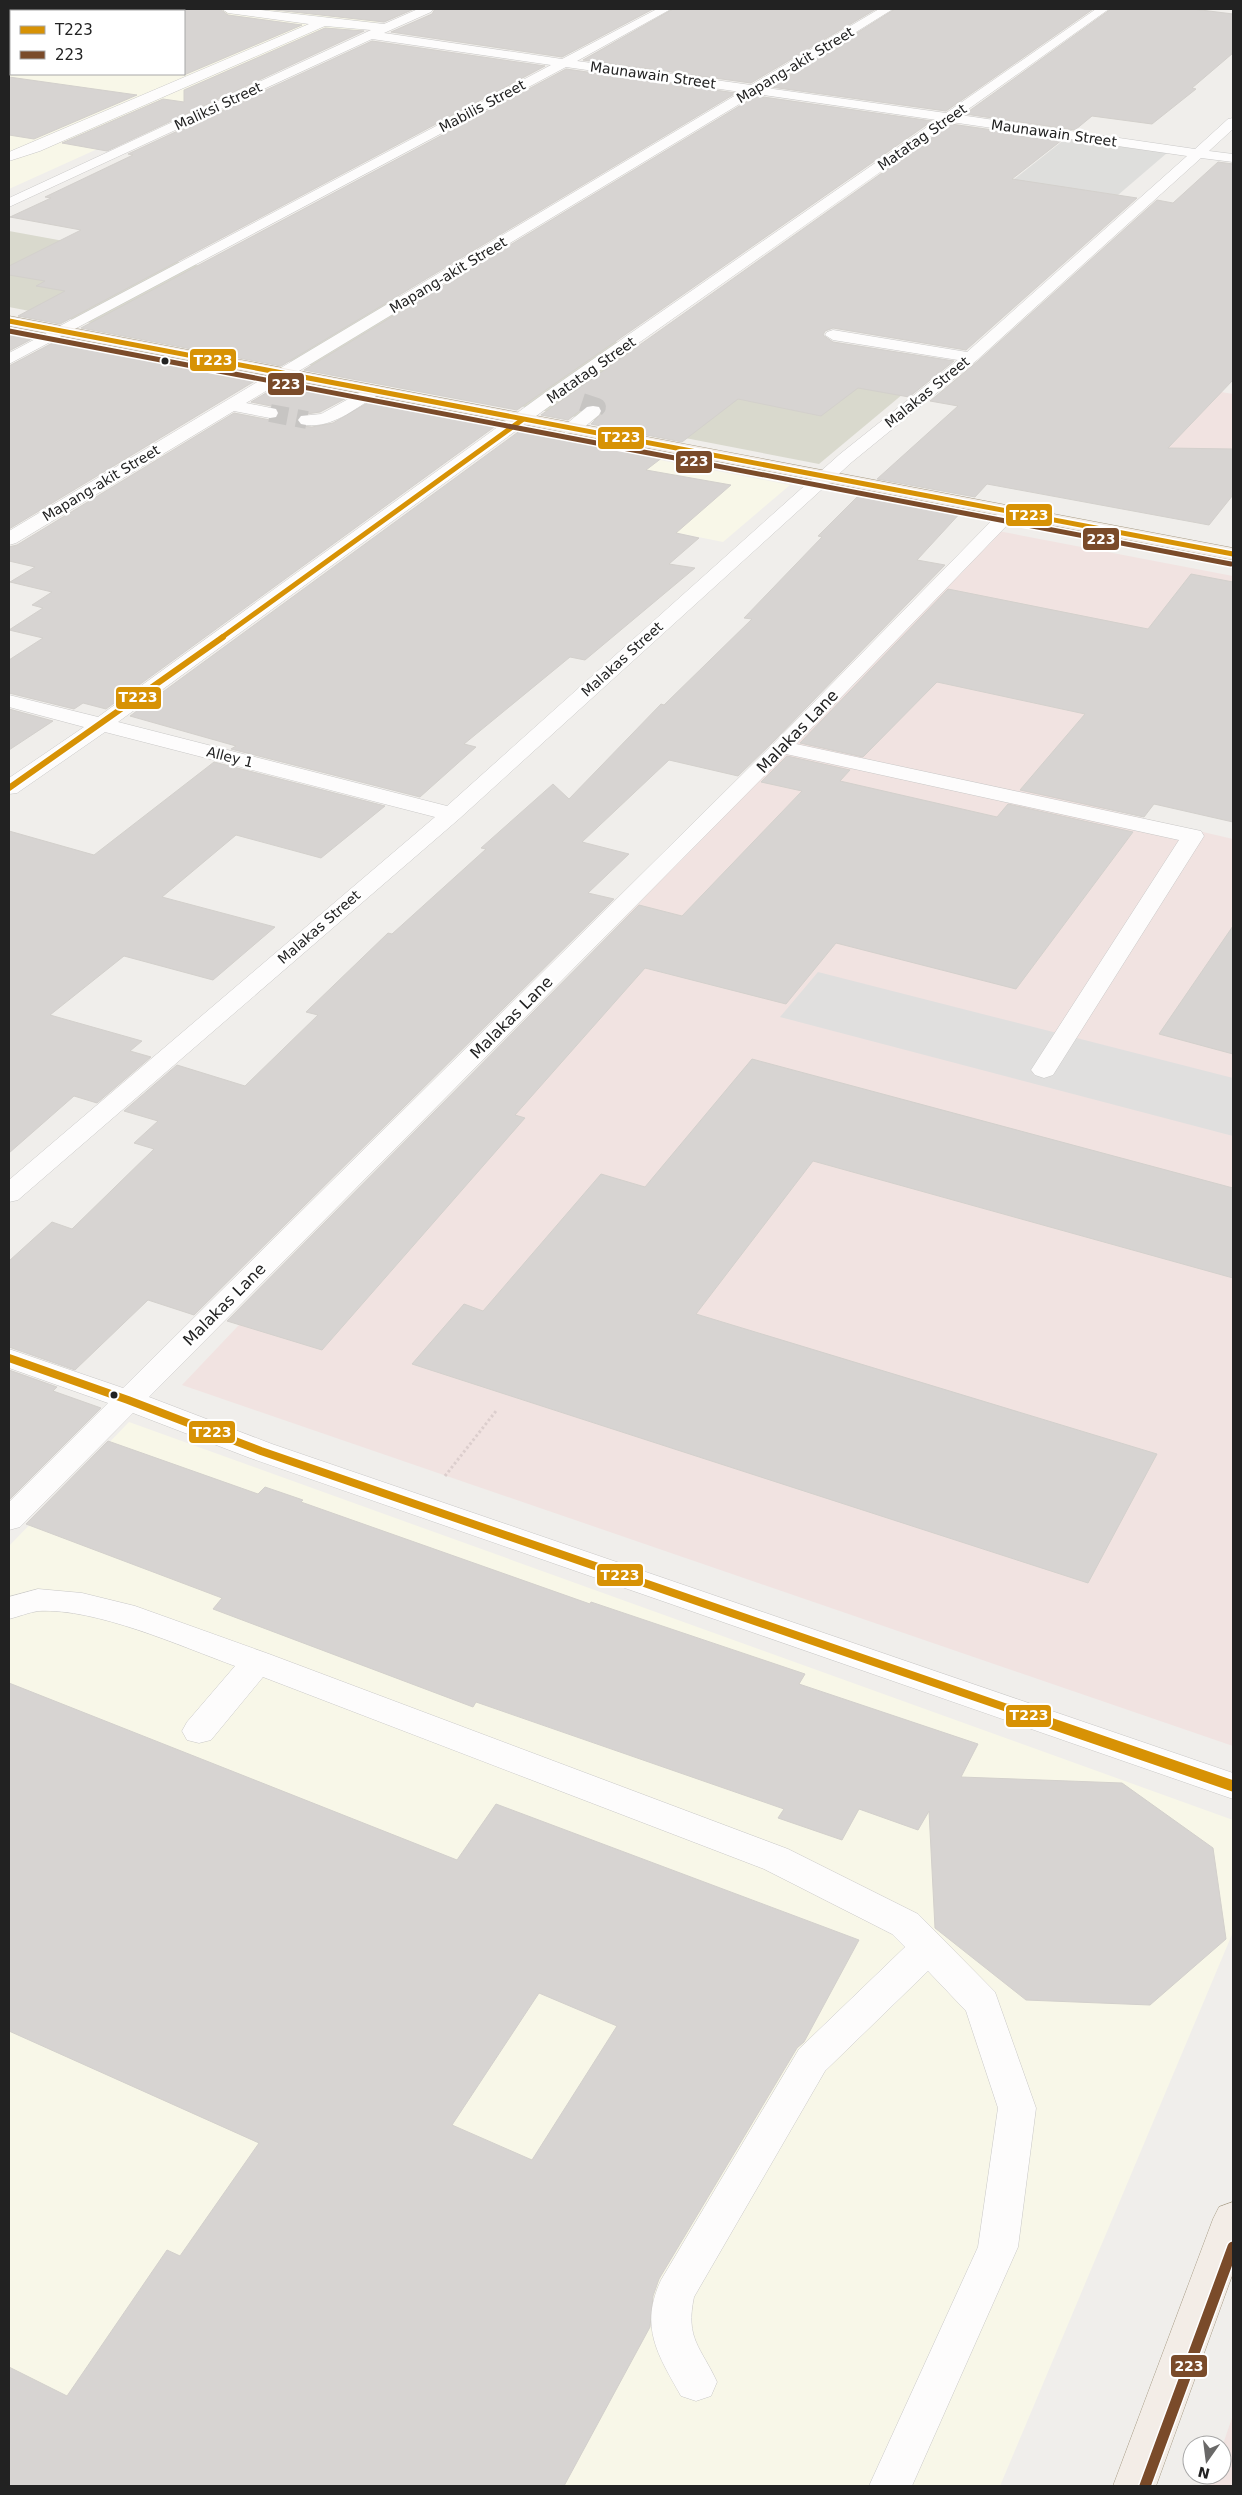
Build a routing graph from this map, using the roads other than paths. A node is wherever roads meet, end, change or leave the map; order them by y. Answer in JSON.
{"nodes":[{"id":1,"x":228,"y":9,"type":"edge"},
{"id":2,"x":427,"y":9,"type":"edge"},
{"id":3,"x":665,"y":9,"type":"edge"},
{"id":4,"x":887,"y":9,"type":"edge"},
{"id":5,"x":1103,"y":9,"type":"edge"},
{"id":6,"x":323,"y":22,"type":"junction"},
{"id":7,"x":386,"y":28,"type":"junction"},
{"id":8,"x":370,"y":35,"type":"junction"},
{"id":9,"x":564,"y":62,"type":"junction"},
{"id":10,"x":754,"y":90,"type":"junction"},
{"id":11,"x":950,"y":118,"type":"junction"},
{"id":12,"x":1233,"y":122,"type":"edge"},
{"id":13,"x":9,"y":144,"type":"edge"},
{"id":14,"x":35,"y":148,"type":"junction"},
{"id":15,"x":1197,"y":152,"type":"junction"},
{"id":16,"x":9,"y":157,"type":"edge"},
{"id":17,"x":1233,"y":158,"type":"edge"},
{"id":18,"x":9,"y":203,"type":"edge"},
{"id":19,"x":9,"y":322,"type":"edge"},
{"id":20,"x":61,"y":331,"type":"junction"},
{"id":21,"x":833,"y":335,"type":"dead end"},
{"id":22,"x":971,"y":357,"type":"junction"},
{"id":23,"x":9,"y":359,"type":"edge"},
{"id":24,"x":284,"y":374,"type":"junction"},
{"id":25,"x":372,"y":391,"type":"junction"},
{"id":26,"x":552,"y":396,"type":"junction"},
{"id":27,"x":575,"y":400,"type":"tunnel mouth"},
{"id":28,"x":231,"y":405,"type":"junction"},
{"id":29,"x":593,"y":411,"type":"dead end"},
{"id":30,"x":270,"y":413,"type":"tunnel mouth"},
{"id":31,"x":307,"y":420,"type":"tunnel mouth"},
{"id":32,"x":522,"y":420,"type":"junction"},
{"id":33,"x":571,"y":429,"type":"junction"},
{"id":34,"x":826,"y":477,"type":"junction"},
{"id":35,"x":1010,"y":512,"type":"junction"},
{"id":36,"x":9,"y":539,"type":"edge"},
{"id":37,"x":1233,"y":554,"type":"edge"},
{"id":38,"x":9,"y":701,"type":"edge"},
{"id":39,"x":102,"y":724,"type":"junction"},
{"id":40,"x":787,"y":749,"type":"junction"},
{"id":41,"x":9,"y":788,"type":"edge"},
{"id":42,"x":451,"y":814,"type":"junction"},
{"id":43,"x":1044,"y":1070,"type":"dead end"},
{"id":44,"x":9,"y":1194,"type":"edge"},
{"id":45,"x":9,"y":1358,"type":"edge"},
{"id":46,"x":128,"y":1400,"type":"junction"},
{"id":47,"x":9,"y":1520,"type":"edge"},
{"id":48,"x":9,"y":1608,"type":"edge"},
{"id":49,"x":257,"y":1662,"type":"junction"},
{"id":50,"x":199,"y":1731,"type":"dead end"},
{"id":51,"x":1233,"y":1786,"type":"edge"},
{"id":52,"x":928,"y":1948,"type":"junction"},
{"id":53,"x":1233,"y":2219,"type":"edge"},
{"id":54,"x":696,"y":2382,"type":"dead end"},
{"id":55,"x":891,"y":2486,"type":"edge"},
{"id":56,"x":1134,"y":2486,"type":"edge"}],
"edges":[{"from":1,"to":6,"type":"street"},
{"from":2,"to":7,"type":"street","name":"Maliksi Street"},
{"from":3,"to":9,"type":"street","name":"Mabilis Street"},
{"from":4,"to":10,"type":"street","name":"Mapang-akit Street"},
{"from":5,"to":11,"type":"street","name":"Matatag Street"},
{"from":6,"to":7,"type":"street"},
{"from":6,"to":14,"type":"street"},
{"from":7,"to":8,"type":"street","name":"Maliksi Street"},
{"from":8,"to":9,"type":"street","name":"Maunawain Street"},
{"from":8,"to":18,"type":"street","name":"Maliksi Street"},
{"from":9,"to":10,"type":"street","name":"Maunawain Street"},
{"from":9,"to":20,"type":"street","name":"Mabilis Street"},
{"from":10,"to":11,"type":"street","name":"Maunawain Street"},
{"from":10,"to":24,"type":"street","name":"Mapang-akit Street"},
{"from":11,"to":15,"type":"street","name":"Maunawain Street"},
{"from":11,"to":26,"type":"street","name":"Matatag Street"},
{"from":12,"to":15,"type":"street","name":"Malakas Street"},
{"from":13,"to":14,"type":"street"},
{"from":14,"to":16,"type":"street"},
{"from":15,"to":17,"type":"street","name":"Maunawain Street"},
{"from":15,"to":22,"type":"street","name":"Malakas Street"},
{"from":19,"to":20,"type":"main road"},
{"from":20,"to":23,"type":"street","name":"Mabilis Street"},
{"from":20,"to":24,"type":"main road"},
{"from":21,"to":22,"type":"street"},
{"from":22,"to":34,"type":"street","name":"Malakas Street"},
{"from":24,"to":25,"type":"main road"},
{"from":24,"to":28,"type":"street","name":"Mapang-akit Street"},
{"from":25,"to":31,"type":"street"},
{"from":25,"to":32,"type":"main road"},
{"from":26,"to":27,"type":"street"},
{"from":26,"to":32,"type":"street","name":"Matatag Street"},
{"from":28,"to":30,"type":"street"},
{"from":28,"to":36,"type":"street","name":"Mapang-akit Street"},
{"from":29,"to":33,"type":"street"},
{"from":32,"to":33,"type":"main road"},
{"from":32,"to":39,"type":"street","name":"Matatag Street"},
{"from":33,"to":34,"type":"main road"},
{"from":34,"to":35,"type":"main road"},
{"from":34,"to":42,"type":"street","name":"Malakas Street"},
{"from":35,"to":37,"type":"main road"},
{"from":35,"to":40,"type":"street","name":"Malakas Lane"},
{"from":38,"to":39,"type":"street","name":"Alley 1"},
{"from":39,"to":41,"type":"street","name":"Matatag Street"},
{"from":39,"to":42,"type":"street","name":"Alley 1"},
{"from":40,"to":43,"type":"street"},
{"from":40,"to":46,"type":"street","name":"Malakas Lane"},
{"from":42,"to":44,"type":"street","name":"Malakas Street"},
{"from":45,"to":46,"type":"street"},
{"from":46,"to":47,"type":"street","name":"Malakas Lane"},
{"from":46,"to":51,"type":"street"},
{"from":48,"to":49,"type":"street"},
{"from":49,"to":50,"type":"street"},
{"from":49,"to":52,"type":"street"},
{"from":52,"to":54,"type":"street"},
{"from":52,"to":55,"type":"street"},
{"from":53,"to":56,"type":"main road"}]}
